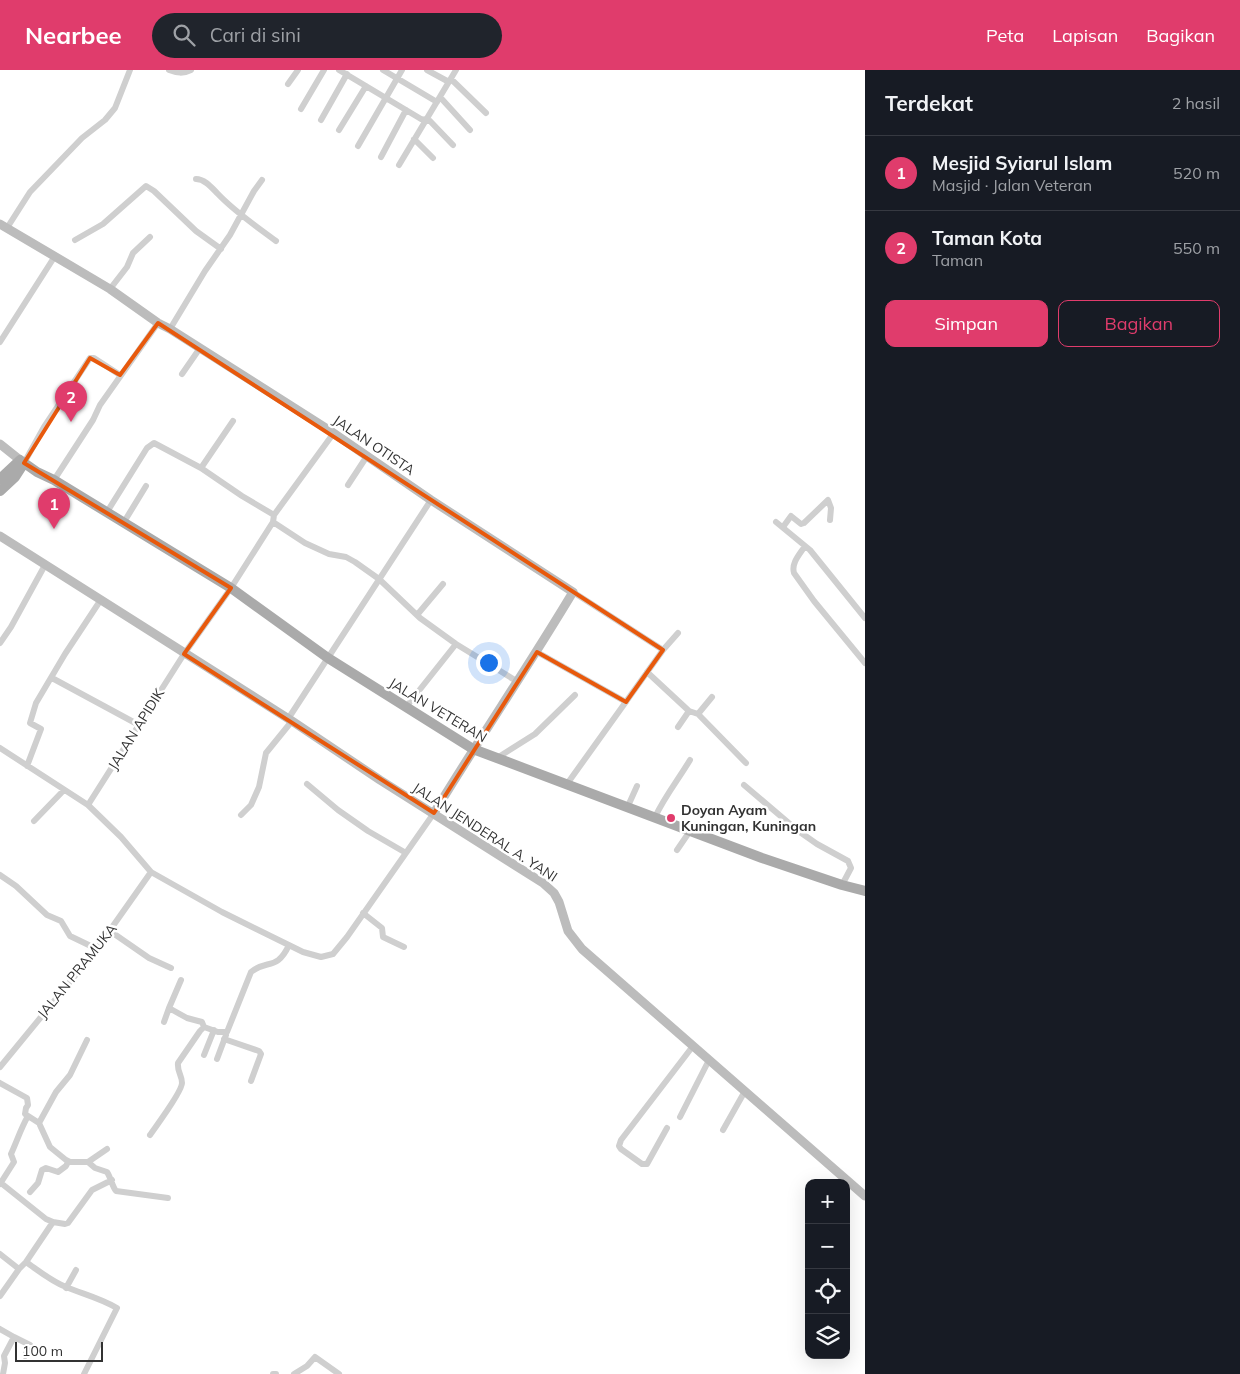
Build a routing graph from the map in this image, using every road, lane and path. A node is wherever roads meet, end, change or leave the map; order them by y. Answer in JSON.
{"nodes":[{"id":1,"x":130,"y":70,"type":"edge"},
{"id":2,"x":169,"y":70,"type":"edge"},
{"id":3,"x":191,"y":70,"type":"edge"},
{"id":4,"x":298,"y":70,"type":"edge"},
{"id":5,"x":324,"y":70,"type":"edge"},
{"id":6,"x":340,"y":70,"type":"edge"},
{"id":7,"x":383,"y":70,"type":"edge"},
{"id":8,"x":402,"y":70,"type":"edge"},
{"id":9,"x":427,"y":70,"type":"edge"},
{"id":10,"x":456,"y":70,"type":"edge"},
{"id":11,"x":346,"y":74,"type":"junction"},
{"id":12,"x":397,"y":78,"type":"junction"},
{"id":13,"x":450,"y":81,"type":"junction"},
{"id":14,"x":288,"y":84,"type":"dead end"},
{"id":15,"x":366,"y":86,"type":"junction"},
{"id":16,"x":385,"y":98,"type":"junction"},
{"id":17,"x":438,"y":99,"type":"junction"},
{"id":18,"x":301,"y":110,"type":"dead end"},
{"id":19,"x":406,"y":110,"type":"junction"},
{"id":20,"x":486,"y":113,"type":"dead end"},
{"id":21,"x":321,"y":120,"type":"dead end"},
{"id":22,"x":426,"y":120,"type":"junction"},
{"id":23,"x":339,"y":130,"type":"dead end"},
{"id":24,"x":470,"y":130,"type":"dead end"},
{"id":25,"x":414,"y":139,"type":"junction"},
{"id":26,"x":453,"y":145,"type":"dead end"},
{"id":27,"x":358,"y":146,"type":"dead end"},
{"id":28,"x":381,"y":158,"type":"dead end"},
{"id":29,"x":433,"y":158,"type":"dead end"},
{"id":30,"x":399,"y":166,"type":"dead end"},
{"id":31,"x":196,"y":178,"type":"dead end"},
{"id":32,"x":262,"y":180,"type":"dead end"},
{"id":33,"x":241,"y":215,"type":"junction"},
{"id":34,"x":4,"y":226,"type":"edge"},
{"id":35,"x":150,"y":237,"type":"dead end"},
{"id":36,"x":75,"y":240,"type":"dead end"},
{"id":37,"x":276,"y":241,"type":"dead end"},
{"id":38,"x":221,"y":249,"type":"junction"},
{"id":39,"x":55,"y":256,"type":"junction"},
{"id":40,"x":110,"y":289,"type":"junction"},
{"id":41,"x":158,"y":323,"type":"junction"},
{"id":42,"x":170,"y":329,"type":"junction"},
{"id":43,"x":0,"y":342,"type":"edge"},
{"id":44,"x":200,"y":348,"type":"junction"},
{"id":45,"x":182,"y":374,"type":"dead end"},
{"id":46,"x":120,"y":375,"type":"junction"},
{"id":47,"x":233,"y":421,"type":"dead end"},
{"id":48,"x":333,"y":434,"type":"junction"},
{"id":49,"x":0,"y":444,"type":"edge"},
{"id":50,"x":367,"y":456,"type":"junction"},
{"id":51,"x":22,"y":462,"type":"junction"},
{"id":52,"x":201,"y":468,"type":"junction"},
{"id":53,"x":0,"y":479,"type":"edge"},
{"id":54,"x":54,"y":480,"type":"junction"},
{"id":55,"x":348,"y":485,"type":"dead end"},
{"id":56,"x":146,"y":486,"type":"dead end"},
{"id":57,"x":0,"y":491,"type":"edge"},
{"id":58,"x":431,"y":500,"type":"junction"},
{"id":59,"x":107,"y":512,"type":"junction"},
{"id":60,"x":274,"y":519,"type":"junction"},
{"id":61,"x":830,"y":520,"type":"dead end"},
{"id":62,"x":124,"y":522,"type":"junction"},
{"id":63,"x":776,"y":522,"type":"dead end"},
{"id":64,"x":783,"y":527,"type":"junction"},
{"id":65,"x":0,"y":536,"type":"edge"},
{"id":66,"x":806,"y":546,"type":"junction"},
{"id":67,"x":45,"y":565,"type":"junction"},
{"id":68,"x":379,"y":579,"type":"junction"},
{"id":69,"x":443,"y":584,"type":"dead end"},
{"id":70,"x":231,"y":588,"type":"junction"},
{"id":71,"x":573,"y":592,"type":"junction"},
{"id":72,"x":100,"y":601,"type":"junction"},
{"id":73,"x":416,"y":615,"type":"junction"},
{"id":74,"x":865,"y":618,"type":"edge"},
{"id":75,"x":678,"y":633,"type":"dead end"},
{"id":76,"x":0,"y":643,"type":"edge"},
{"id":77,"x":456,"y":644,"type":"junction"},
{"id":78,"x":663,"y":650,"type":"junction"},
{"id":79,"x":537,"y":652,"type":"junction"},
{"id":80,"x":184,"y":654,"type":"junction"},
{"id":81,"x":328,"y":658,"type":"junction"},
{"id":82,"x":865,"y":663,"type":"edge"},
{"id":83,"x":647,"y":672,"type":"junction"},
{"id":84,"x":52,"y":678,"type":"junction"},
{"id":85,"x":518,"y":682,"type":"junction"},
{"id":86,"x":575,"y":695,"type":"dead end"},
{"id":87,"x":712,"y":697,"type":"dead end"},
{"id":88,"x":626,"y":702,"type":"junction"},
{"id":89,"x":406,"y":707,"type":"junction"},
{"id":90,"x":689,"y":711,"type":"junction"},
{"id":91,"x":698,"y":714,"type":"junction"},
{"id":92,"x":290,"y":720,"type":"junction"},
{"id":93,"x":139,"y":725,"type":"junction"},
{"id":94,"x":678,"y":727,"type":"dead end"},
{"id":95,"x":0,"y":748,"type":"edge"},
{"id":96,"x":473,"y":749,"type":"junction"},
{"id":97,"x":497,"y":758,"type":"junction"},
{"id":98,"x":690,"y":760,"type":"dead end"},
{"id":99,"x":746,"y":763,"type":"dead end"},
{"id":100,"x":28,"y":766,"type":"junction"},
{"id":101,"x":307,"y":784,"type":"dead end"},
{"id":102,"x":567,"y":784,"type":"junction"},
{"id":103,"x":744,"y":785,"type":"dead end"},
{"id":104,"x":637,"y":786,"type":"dead end"},
{"id":105,"x":64,"y":790,"type":"junction"},
{"id":106,"x":88,"y":805,"type":"junction"},
{"id":107,"x":628,"y":806,"type":"junction"},
{"id":108,"x":434,"y":813,"type":"junction"},
{"id":109,"x":241,"y":815,"type":"dead end"},
{"id":110,"x":655,"y":817,"type":"junction"},
{"id":111,"x":34,"y":821,"type":"dead end"},
{"id":112,"x":690,"y":831,"type":"junction"},
{"id":113,"x":678,"y":850,"type":"dead end"},
{"id":114,"x":406,"y":853,"type":"junction"},
{"id":115,"x":151,"y":872,"type":"junction"},
{"id":116,"x":0,"y":875,"type":"edge"},
{"id":117,"x":842,"y":885,"type":"junction"},
{"id":118,"x":865,"y":891,"type":"edge"},
{"id":119,"x":363,"y":914,"type":"junction"},
{"id":120,"x":110,"y":931,"type":"junction"},
{"id":121,"x":289,"y":945,"type":"junction"},
{"id":122,"x":404,"y":947,"type":"dead end"},
{"id":123,"x":97,"y":949,"type":"junction"},
{"id":124,"x":171,"y":968,"type":"dead end"},
{"id":125,"x":181,"y":980,"type":"dead end"},
{"id":126,"x":169,"y":1008,"type":"junction"},
{"id":127,"x":164,"y":1022,"type":"dead end"},
{"id":128,"x":204,"y":1027,"type":"junction"},
{"id":129,"x":214,"y":1030,"type":"junction"},
{"id":130,"x":227,"y":1032,"type":"junction"},
{"id":131,"x":224,"y":1039,"type":"junction"},
{"id":132,"x":87,"y":1040,"type":"dead end"},
{"id":133,"x":693,"y":1046,"type":"junction"},
{"id":134,"x":204,"y":1055,"type":"dead end"},
{"id":135,"x":217,"y":1059,"type":"dead end"},
{"id":136,"x":709,"y":1060,"type":"junction"},
{"id":137,"x":0,"y":1067,"type":"edge"},
{"id":138,"x":251,"y":1081,"type":"dead end"},
{"id":139,"x":0,"y":1083,"type":"edge"},
{"id":140,"x":745,"y":1091,"type":"junction"},
{"id":141,"x":28,"y":1116,"type":"junction"},
{"id":142,"x":680,"y":1117,"type":"dead end"},
{"id":143,"x":39,"y":1123,"type":"junction"},
{"id":144,"x":667,"y":1128,"type":"dead end"},
{"id":145,"x":723,"y":1130,"type":"dead end"},
{"id":146,"x":150,"y":1135,"type":"dead end"},
{"id":147,"x":107,"y":1150,"type":"dead end"},
{"id":148,"x":68,"y":1162,"type":"junction"},
{"id":149,"x":88,"y":1162,"type":"junction"},
{"id":150,"x":112,"y":1180,"type":"junction"},
{"id":151,"x":0,"y":1183,"type":"edge"},
{"id":152,"x":30,"y":1192,"type":"dead end"},
{"id":153,"x":865,"y":1196,"type":"edge"},
{"id":154,"x":168,"y":1198,"type":"dead end"},
{"id":155,"x":54,"y":1222,"type":"junction"},
{"id":156,"x":0,"y":1254,"type":"edge"},
{"id":157,"x":26,"y":1262,"type":"junction"},
{"id":158,"x":19,"y":1269,"type":"junction"},
{"id":159,"x":76,"y":1270,"type":"dead end"},
{"id":160,"x":66,"y":1288,"type":"junction"},
{"id":161,"x":0,"y":1296,"type":"edge"},
{"id":162,"x":0,"y":1329,"type":"edge"},
{"id":163,"x":14,"y":1337,"type":"junction"},
{"id":164,"x":25,"y":1356,"type":"dead end"},
{"id":165,"x":3,"y":1374,"type":"edge"},
{"id":166,"x":84,"y":1374,"type":"edge"},
{"id":167,"x":294,"y":1374,"type":"edge"},
{"id":168,"x":339,"y":1374,"type":"edge"}],
"edges":[{"from":1,"to":34,"type":"street"},
{"from":2,"to":3,"type":"street"},
{"from":4,"to":14,"type":"street"},
{"from":5,"to":18,"type":"street"},
{"from":6,"to":11,"type":"street"},
{"from":7,"to":12,"type":"street"},
{"from":8,"to":12,"type":"street"},
{"from":9,"to":13,"type":"street"},
{"from":10,"to":13,"type":"street"},
{"from":11,"to":15,"type":"street"},
{"from":11,"to":21,"type":"street"},
{"from":12,"to":16,"type":"street"},
{"from":12,"to":17,"type":"street"},
{"from":13,"to":17,"type":"street"},
{"from":13,"to":20,"type":"street"},
{"from":15,"to":16,"type":"street"},
{"from":15,"to":23,"type":"street"},
{"from":16,"to":19,"type":"street"},
{"from":16,"to":27,"type":"street"},
{"from":17,"to":22,"type":"street"},
{"from":17,"to":24,"type":"street"},
{"from":19,"to":22,"type":"street"},
{"from":19,"to":28,"type":"street"},
{"from":22,"to":25,"type":"street"},
{"from":22,"to":26,"type":"street"},
{"from":25,"to":29,"type":"street"},
{"from":25,"to":30,"type":"street"},
{"from":31,"to":33,"type":"street"},
{"from":32,"to":33,"type":"street"},
{"from":33,"to":37,"type":"street"},
{"from":33,"to":38,"type":"street"},
{"from":34,"to":39,"type":"main road","name":"JALAN OTISTA"},
{"from":35,"to":40,"type":"street"},
{"from":36,"to":38,"type":"street"},
{"from":38,"to":42,"type":"street"},
{"from":39,"to":40,"type":"main road","name":"JALAN OTISTA"},
{"from":39,"to":43,"type":"street"},
{"from":40,"to":41,"type":"main road","name":"JALAN OTISTA"},
{"from":41,"to":42,"type":"main road","name":"JALAN OTISTA"},
{"from":41,"to":46,"type":"street"},
{"from":42,"to":44,"type":"main road","name":"JALAN OTISTA"},
{"from":44,"to":45,"type":"street"},
{"from":44,"to":48,"type":"main road","name":"JALAN OTISTA"},
{"from":46,"to":51,"type":"street"},
{"from":46,"to":54,"type":"street"},
{"from":47,"to":52,"type":"street"},
{"from":48,"to":50,"type":"main road","name":"JALAN OTISTA"},
{"from":48,"to":60,"type":"street","name":"JALAN APIDIK"},
{"from":49,"to":51,"type":"main road"},
{"from":50,"to":55,"type":"street"},
{"from":50,"to":58,"type":"main road","name":"JALAN OTISTA"},
{"from":51,"to":53,"type":"main road"},
{"from":51,"to":54,"type":"main road","name":"JALAN VETERAN"},
{"from":51,"to":57,"type":"main road"},
{"from":52,"to":59,"type":"street"},
{"from":52,"to":60,"type":"street"},
{"from":54,"to":59,"type":"main road","name":"JALAN VETERAN"},
{"from":56,"to":62,"type":"street"},
{"from":58,"to":68,"type":"street"},
{"from":58,"to":71,"type":"main road","name":"JALAN OTISTA"},
{"from":59,"to":62,"type":"main road","name":"JALAN VETERAN"},
{"from":60,"to":68,"type":"street"},
{"from":60,"to":70,"type":"street","name":"JALAN APIDIK"},
{"from":61,"to":64,"type":"street"},
{"from":62,"to":70,"type":"main road","name":"JALAN VETERAN"},
{"from":63,"to":64,"type":"street"},
{"from":64,"to":66,"type":"street"},
{"from":65,"to":67,"type":"main road","name":"JALAN JENDERAL A. YANI"},
{"from":66,"to":74,"type":"street"},
{"from":66,"to":82,"type":"street"},
{"from":67,"to":72,"type":"main road","name":"JALAN JENDERAL A. YANI"},
{"from":67,"to":76,"type":"street"},
{"from":68,"to":73,"type":"street"},
{"from":68,"to":81,"type":"street"},
{"from":69,"to":73,"type":"street"},
{"from":70,"to":80,"type":"street","name":"JALAN APIDIK"},
{"from":70,"to":81,"type":"main road","name":"JALAN VETERAN"},
{"from":71,"to":78,"type":"street"},
{"from":71,"to":79,"type":"main road"},
{"from":72,"to":80,"type":"main road","name":"JALAN JENDERAL A. YANI"},
{"from":72,"to":84,"type":"street"},
{"from":73,"to":77,"type":"street"},
{"from":75,"to":78,"type":"street"},
{"from":77,"to":85,"type":"street"},
{"from":77,"to":89,"type":"street"},
{"from":78,"to":83,"type":"street"},
{"from":79,"to":85,"type":"main road"},
{"from":79,"to":88,"type":"street"},
{"from":80,"to":92,"type":"main road","name":"JALAN JENDERAL A. YANI"},
{"from":80,"to":93,"type":"street","name":"JALAN APIDIK"},
{"from":81,"to":89,"type":"main road","name":"JALAN VETERAN"},
{"from":81,"to":92,"type":"street"},
{"from":83,"to":88,"type":"street"},
{"from":83,"to":90,"type":"street"},
{"from":84,"to":93,"type":"street"},
{"from":84,"to":100,"type":"street"},
{"from":85,"to":96,"type":"main road"},
{"from":86,"to":97,"type":"street"},
{"from":87,"to":91,"type":"street"},
{"from":88,"to":102,"type":"street"},
{"from":89,"to":96,"type":"main road","name":"JALAN VETERAN"},
{"from":90,"to":91,"type":"street"},
{"from":90,"to":94,"type":"street"},
{"from":91,"to":99,"type":"street"},
{"from":92,"to":108,"type":"main road","name":"JALAN JENDERAL A. YANI"},
{"from":92,"to":109,"type":"street"},
{"from":93,"to":106,"type":"street","name":"JALAN APIDIK"},
{"from":95,"to":100,"type":"street"},
{"from":96,"to":97,"type":"main road","name":"JALAN VETERAN"},
{"from":96,"to":108,"type":"main road"},
{"from":97,"to":102,"type":"main road","name":"JALAN VETERAN"},
{"from":98,"to":110,"type":"street"},
{"from":100,"to":105,"type":"street"},
{"from":101,"to":114,"type":"street"},
{"from":102,"to":107,"type":"main road","name":"JALAN VETERAN"},
{"from":103,"to":117,"type":"street"},
{"from":104,"to":107,"type":"street"},
{"from":105,"to":106,"type":"street"},
{"from":105,"to":111,"type":"street"},
{"from":106,"to":115,"type":"street"},
{"from":107,"to":110,"type":"main road","name":"JALAN VETERAN"},
{"from":108,"to":114,"type":"street"},
{"from":108,"to":133,"type":"main road","name":"JALAN JENDERAL A. YANI"},
{"from":110,"to":112,"type":"main road","name":"JALAN VETERAN"},
{"from":112,"to":113,"type":"street"},
{"from":112,"to":117,"type":"main road","name":"JALAN VETERAN"},
{"from":114,"to":119,"type":"street"},
{"from":115,"to":120,"type":"street","name":"JALAN PRAMUKA"},
{"from":115,"to":121,"type":"street"},
{"from":116,"to":123,"type":"street"},
{"from":117,"to":118,"type":"main road","name":"JALAN VETERAN"},
{"from":119,"to":121,"type":"street"},
{"from":119,"to":122,"type":"street"},
{"from":120,"to":123,"type":"street","name":"JALAN PRAMUKA"},
{"from":120,"to":124,"type":"street"},
{"from":121,"to":130,"type":"street"},
{"from":123,"to":137,"type":"street","name":"JALAN PRAMUKA"},
{"from":125,"to":126,"type":"street"},
{"from":126,"to":127,"type":"street"},
{"from":126,"to":128,"type":"street"},
{"from":128,"to":129,"type":"street"},
{"from":128,"to":146,"type":"street"},
{"from":129,"to":130,"type":"street"},
{"from":129,"to":134,"type":"street"},
{"from":130,"to":131,"type":"street"},
{"from":131,"to":135,"type":"street"},
{"from":131,"to":138,"type":"street"},
{"from":132,"to":143,"type":"street"},
{"from":133,"to":136,"type":"main road","name":"JALAN JENDERAL A. YANI"},
{"from":133,"to":144,"type":"street"},
{"from":136,"to":140,"type":"main road","name":"JALAN JENDERAL A. YANI"},
{"from":136,"to":142,"type":"street"},
{"from":139,"to":141,"type":"street"},
{"from":140,"to":145,"type":"street"},
{"from":140,"to":153,"type":"main road","name":"JALAN JENDERAL A. YANI"},
{"from":141,"to":143,"type":"street"},
{"from":141,"to":151,"type":"street"},
{"from":143,"to":148,"type":"street"},
{"from":147,"to":149,"type":"street"},
{"from":148,"to":149,"type":"street"},
{"from":148,"to":152,"type":"street"},
{"from":149,"to":150,"type":"street"},
{"from":150,"to":154,"type":"street"},
{"from":150,"to":155,"type":"street"},
{"from":151,"to":155,"type":"street"},
{"from":155,"to":157,"type":"street"},
{"from":156,"to":158,"type":"street"},
{"from":157,"to":158,"type":"street"},
{"from":157,"to":160,"type":"street"},
{"from":158,"to":161,"type":"street"},
{"from":159,"to":160,"type":"street"},
{"from":160,"to":166,"type":"street"},
{"from":162,"to":163,"type":"street"},
{"from":163,"to":164,"type":"street"},
{"from":163,"to":165,"type":"street"},
{"from":167,"to":168,"type":"street"}]}
